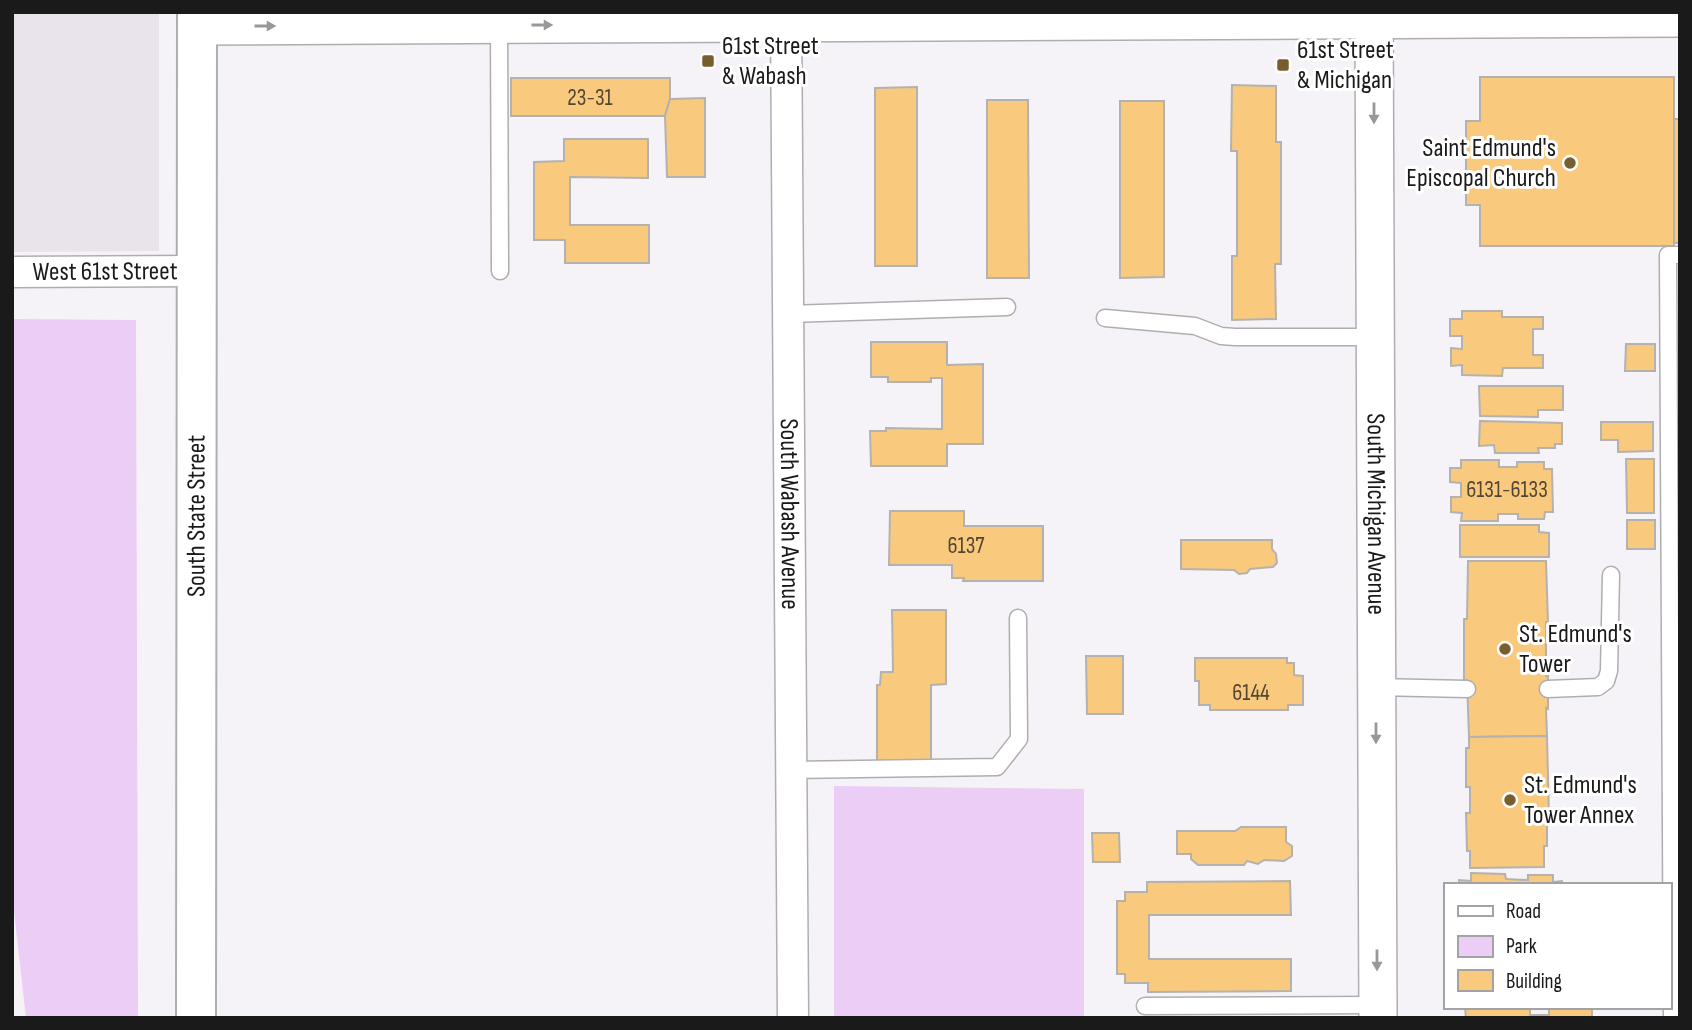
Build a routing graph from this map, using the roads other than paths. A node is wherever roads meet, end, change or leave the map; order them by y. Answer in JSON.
{"nodes":[{"id":1,"x":1374,"y":16,"type":"edge"},
{"id":2,"x":1083,"y":17,"type":"edge"},
{"id":3,"x":786,"y":18,"type":"edge"},
{"id":4,"x":1680,"y":18,"type":"edge"},
{"id":5,"x":197,"y":19,"type":"edge"},
{"id":6,"x":426,"y":19,"type":"edge"},
{"id":7,"x":499,"y":25,"type":"junction"},
{"id":8,"x":1680,"y":255,"type":"edge"},
{"id":9,"x":197,"y":271,"type":"junction"},
{"id":10,"x":500,"y":271,"type":"dead end"},
{"id":11,"x":12,"y":272,"type":"edge"},
{"id":12,"x":1007,"y":307,"type":"dead end"},
{"id":13,"x":788,"y":314,"type":"junction"},
{"id":14,"x":1105,"y":318,"type":"dead end"},
{"id":15,"x":1375,"y":337,"type":"junction"},
{"id":16,"x":1611,"y":575,"type":"dead end"},
{"id":17,"x":1018,"y":618,"type":"dead end"},
{"id":18,"x":1376,"y":687,"type":"junction"},
{"id":19,"x":1467,"y":689,"type":"dead end"},
{"id":20,"x":1548,"y":689,"type":"dead end"},
{"id":21,"x":791,"y":770,"type":"junction"},
{"id":22,"x":1145,"y":1006,"type":"dead end"},
{"id":23,"x":1378,"y":1011,"type":"edge"},
{"id":24,"x":196,"y":1018,"type":"edge"},
{"id":25,"x":793,"y":1018,"type":"edge"},
{"id":26,"x":1672,"y":1018,"type":"edge"}],
"edges":[{"from":1,"to":2,"type":"street"},
{"from":1,"to":4,"type":"street"},
{"from":1,"to":15,"type":"street","name":"South Michigan Avenue","one_way":true},
{"from":2,"to":3,"type":"street"},
{"from":7,"to":3,"type":"street","one_way":true},
{"from":3,"to":13,"type":"street","name":"South Wabash Avenue"},
{"from":5,"to":6,"type":"street","one_way":true},
{"from":5,"to":9,"type":"main road","name":"South State Street"},
{"from":6,"to":7,"type":"street"},
{"from":7,"to":10,"type":"lane"},
{"from":8,"to":26,"type":"lane"},
{"from":9,"to":11,"type":"street","name":"West 61st Street"},
{"from":9,"to":24,"type":"main road","name":"South State Street"},
{"from":12,"to":13,"type":"lane"},
{"from":13,"to":21,"type":"street","name":"South Wabash Avenue"},
{"from":14,"to":15,"type":"lane"},
{"from":15,"to":18,"type":"street","name":"South Michigan Avenue"},
{"from":16,"to":20,"type":"lane"},
{"from":17,"to":21,"type":"lane"},
{"from":18,"to":19,"type":"lane"},
{"from":18,"to":23,"type":"street","name":"South Michigan Avenue","one_way":true},
{"from":21,"to":25,"type":"street","name":"South Wabash Avenue"},
{"from":22,"to":23,"type":"lane"}]}
